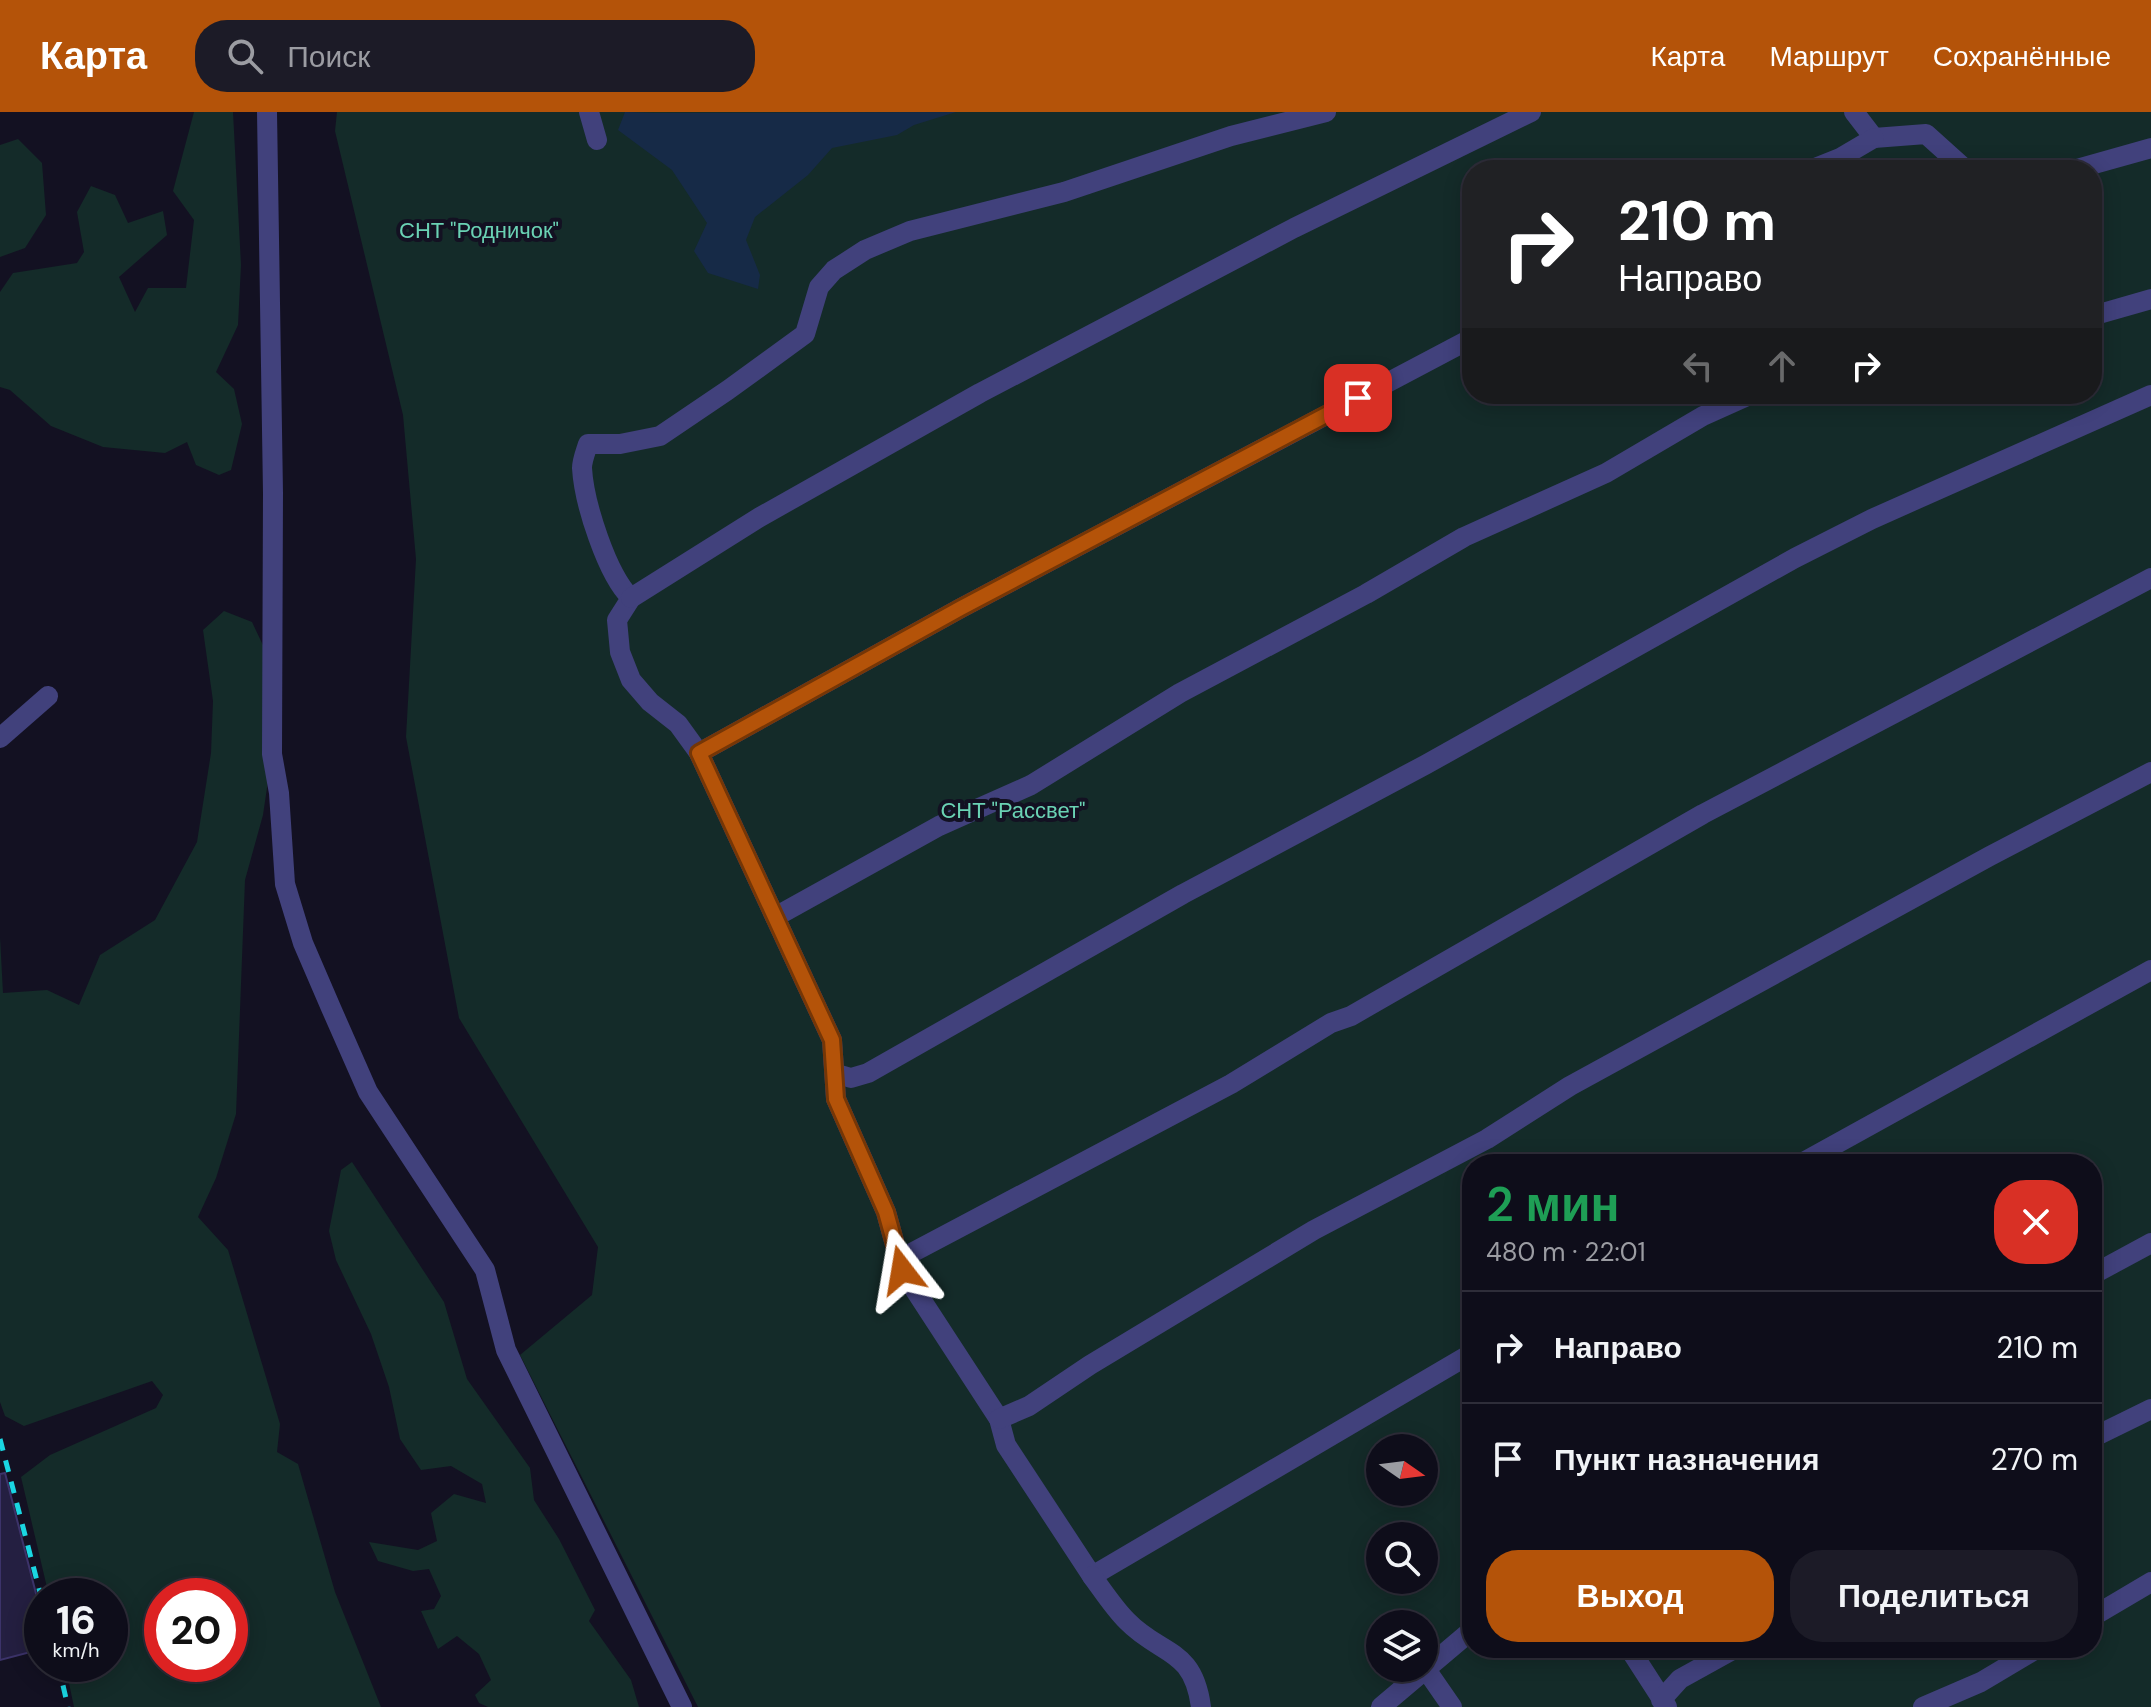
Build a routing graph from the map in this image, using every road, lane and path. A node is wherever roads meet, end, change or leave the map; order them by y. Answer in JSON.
{"nodes":[{"id":1,"x":267,"y":112,"type":"edge"},
{"id":2,"x":589,"y":112,"type":"edge"},
{"id":3,"x":1326,"y":112,"type":"edge"},
{"id":4,"x":1531,"y":112,"type":"edge"},
{"id":5,"x":1854,"y":112,"type":"edge"},
{"id":6,"x":1874,"y":138,"type":"junction"},
{"id":7,"x":597,"y":140,"type":"dead end"},
{"id":8,"x":2151,"y":148,"type":"edge"},
{"id":9,"x":1835,"y":160,"type":"edge"},
{"id":10,"x":1955,"y":160,"type":"edge"},
{"id":11,"x":2102,"y":162,"type":"edge"},
{"id":12,"x":2151,"y":299,"type":"edge"},
{"id":13,"x":2102,"y":313,"type":"edge"},
{"id":14,"x":1462,"y":343,"type":"edge"},
{"id":15,"x":2151,"y":395,"type":"edge"},
{"id":16,"x":1730,"y":404,"type":"edge"},
{"id":17,"x":2151,"y":578,"type":"edge"},
{"id":18,"x":631,"y":598,"type":"junction"},
{"id":19,"x":48,"y":696,"type":"dead end"},
{"id":20,"x":0,"y":738,"type":"edge"},
{"id":21,"x":699,"y":753,"type":"junction"},
{"id":22,"x":2151,"y":772,"type":"edge"},
{"id":23,"x":775,"y":917,"type":"junction"},
{"id":24,"x":2151,"y":970,"type":"edge"},
{"id":25,"x":837,"y":1074,"type":"junction"},
{"id":26,"x":1818,"y":1154,"type":"edge"},
{"id":27,"x":2151,"y":1243,"type":"edge"},
{"id":28,"x":902,"y":1258,"type":"junction"},
{"id":29,"x":2102,"y":1270,"type":"edge"},
{"id":30,"x":1462,"y":1359,"type":"edge"},
{"id":31,"x":2151,"y":1409,"type":"edge"},
{"id":32,"x":999,"y":1419,"type":"junction"},
{"id":33,"x":2102,"y":1433,"type":"edge"},
{"id":34,"x":1092,"y":1576,"type":"junction"},
{"id":35,"x":2151,"y":1582,"type":"edge"},
{"id":36,"x":2102,"y":1611,"type":"edge"},
{"id":37,"x":1462,"y":1638,"type":"edge"},
{"id":38,"x":1438,"y":1657,"type":"edge"},
{"id":39,"x":1635,"y":1658,"type":"edge"},
{"id":40,"x":1718,"y":1658,"type":"edge"},
{"id":41,"x":2021,"y":1658,"type":"edge"},
{"id":42,"x":1409,"y":1682,"type":"edge"},
{"id":43,"x":1435,"y":1682,"type":"edge"},
{"id":44,"x":1664,"y":1703,"type":"edge"},
{"id":45,"x":682,"y":1707,"type":"edge"},
{"id":46,"x":1201,"y":1707,"type":"edge"},
{"id":47,"x":1381,"y":1707,"type":"edge"},
{"id":48,"x":1452,"y":1707,"type":"edge"},
{"id":49,"x":1923,"y":1707,"type":"edge"}],
"edges":[{"from":1,"to":45,"type":"lane"},
{"from":2,"to":7,"type":"lane"},
{"from":3,"to":18,"type":"lane"},
{"from":4,"to":18,"type":"lane"},
{"from":5,"to":6,"type":"lane"},
{"from":6,"to":9,"type":"lane"},
{"from":6,"to":10,"type":"lane"},
{"from":8,"to":11,"type":"lane"},
{"from":12,"to":13,"type":"lane"},
{"from":14,"to":21,"type":"lane"},
{"from":15,"to":25,"type":"lane"},
{"from":16,"to":23,"type":"lane"},
{"from":17,"to":28,"type":"lane"},
{"from":18,"to":21,"type":"lane"},
{"from":19,"to":20,"type":"lane"},
{"from":21,"to":23,"type":"lane"},
{"from":22,"to":32,"type":"lane"},
{"from":23,"to":25,"type":"lane"},
{"from":24,"to":26,"type":"lane"},
{"from":25,"to":28,"type":"lane"},
{"from":27,"to":29,"type":"lane"},
{"from":28,"to":32,"type":"lane"},
{"from":30,"to":34,"type":"lane"},
{"from":31,"to":33,"type":"lane"},
{"from":32,"to":34,"type":"lane"},
{"from":34,"to":46,"type":"lane"},
{"from":35,"to":36,"type":"lane"},
{"from":37,"to":38,"type":"lane"},
{"from":39,"to":44,"type":"lane"},
{"from":40,"to":44,"type":"lane"},
{"from":41,"to":49,"type":"lane"},
{"from":42,"to":47,"type":"lane"},
{"from":43,"to":48,"type":"lane"}]}
